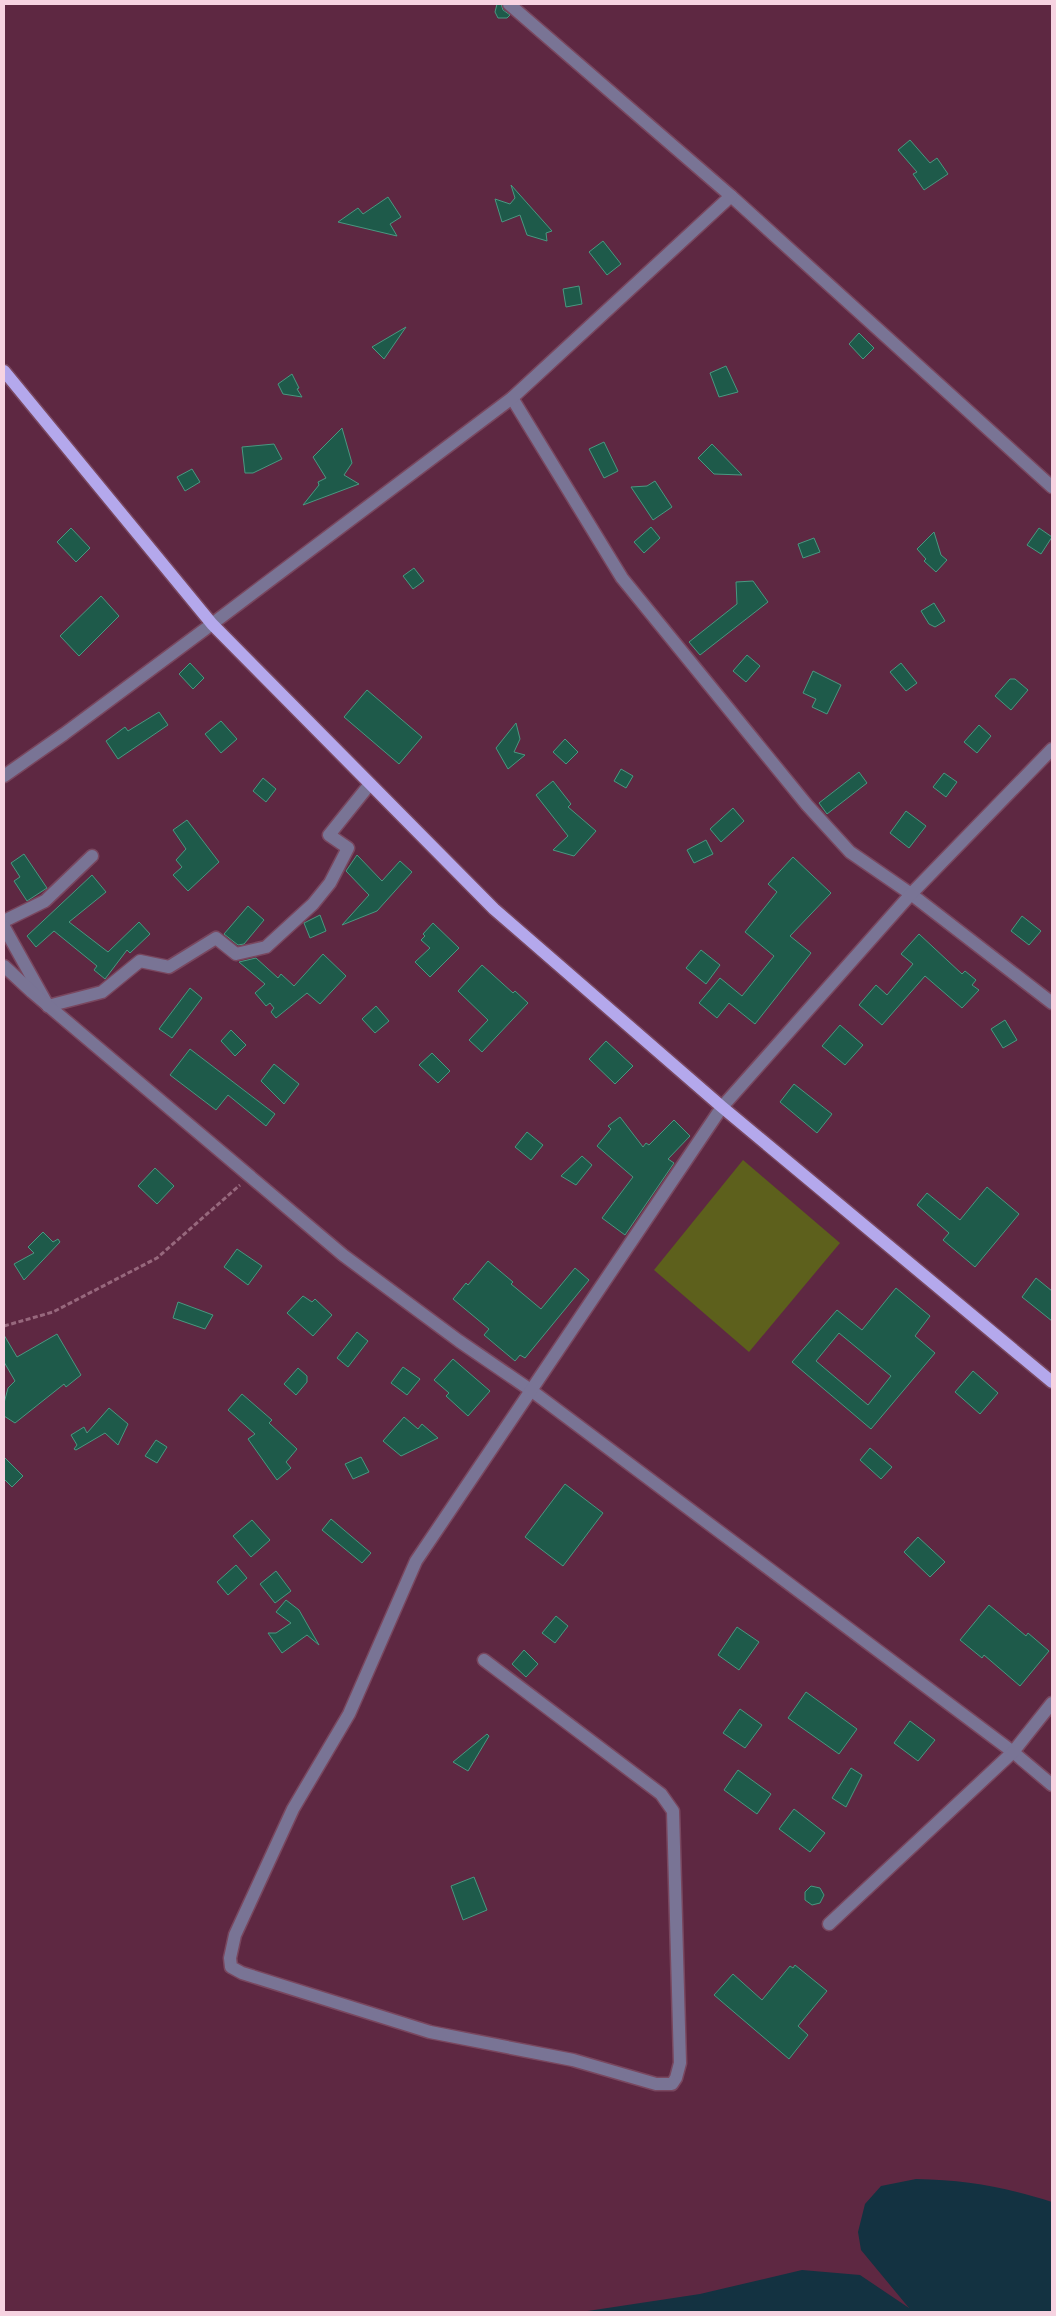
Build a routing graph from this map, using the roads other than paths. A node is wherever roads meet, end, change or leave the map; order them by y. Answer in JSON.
{"nodes":[{"id":1,"x":509,"y":4,"type":"edge"},
{"id":2,"x":731,"y":196,"type":"junction"},
{"id":3,"x":4,"y":371,"type":"edge"},
{"id":4,"x":512,"y":398,"type":"junction"},
{"id":5,"x":1052,"y":487,"type":"edge"},
{"id":6,"x":212,"y":624,"type":"junction"},
{"id":7,"x":1052,"y":748,"type":"edge"},
{"id":8,"x":4,"y":776,"type":"edge"},
{"id":9,"x":370,"y":784,"type":"junction"},
{"id":10,"x":92,"y":856,"type":"dead end"},
{"id":11,"x":911,"y":894,"type":"junction"},
{"id":12,"x":4,"y":920,"type":"edge"},
{"id":13,"x":4,"y":927,"type":"edge"},
{"id":14,"x":4,"y":966,"type":"edge"},
{"id":15,"x":1052,"y":1003,"type":"edge"},
{"id":16,"x":48,"y":1006,"type":"junction"},
{"id":17,"x":722,"y":1107,"type":"junction"},
{"id":18,"x":1052,"y":1382,"type":"edge"},
{"id":19,"x":532,"y":1391,"type":"junction"},
{"id":20,"x":484,"y":1660,"type":"dead end"},
{"id":21,"x":1052,"y":1703,"type":"edge"},
{"id":22,"x":1013,"y":1752,"type":"junction"},
{"id":23,"x":1052,"y":1785,"type":"edge"},
{"id":24,"x":829,"y":1924,"type":"dead end"}],
"edges":[{"from":1,"to":2,"type":"street"},
{"from":2,"to":4,"type":"street"},
{"from":2,"to":5,"type":"street"},
{"from":3,"to":6,"type":"main road"},
{"from":4,"to":6,"type":"street"},
{"from":4,"to":11,"type":"street"},
{"from":6,"to":8,"type":"street"},
{"from":6,"to":9,"type":"main road"},
{"from":7,"to":11,"type":"street"},
{"from":9,"to":16,"type":"street"},
{"from":9,"to":17,"type":"main road"},
{"from":10,"to":12,"type":"street"},
{"from":11,"to":15,"type":"street"},
{"from":11,"to":17,"type":"street"},
{"from":13,"to":16,"type":"street"},
{"from":14,"to":16,"type":"street"},
{"from":16,"to":19,"type":"street"},
{"from":17,"to":18,"type":"main road"},
{"from":17,"to":19,"type":"street"},
{"from":19,"to":20,"type":"street"},
{"from":19,"to":22,"type":"street"},
{"from":21,"to":22,"type":"street"},
{"from":22,"to":23,"type":"street"},
{"from":22,"to":24,"type":"street"}]}
